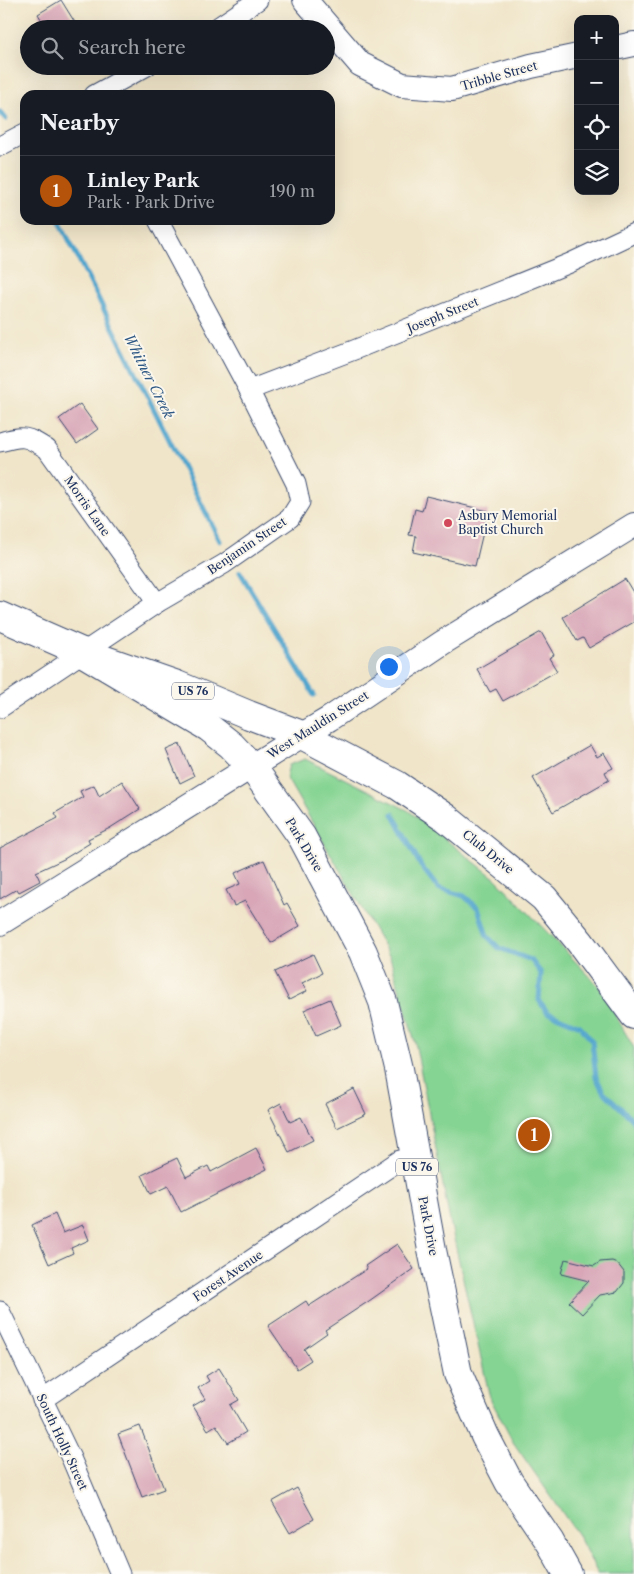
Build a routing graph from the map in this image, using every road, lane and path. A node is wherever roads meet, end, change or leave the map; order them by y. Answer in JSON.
{"nodes":[{"id":1,"x":258,"y":0,"type":"edge"},
{"id":2,"x":305,"y":0,"type":"edge"},
{"id":3,"x":228,"y":20,"type":"edge"},
{"id":4,"x":322,"y":20,"type":"edge"},
{"id":5,"x":335,"y":35,"type":"edge"},
{"id":6,"x":634,"y":44,"type":"edge"},
{"id":7,"x":619,"y":47,"type":"edge"},
{"id":8,"x":574,"y":57,"type":"edge"},
{"id":9,"x":130,"y":75,"type":"edge"},
{"id":10,"x":103,"y":90,"type":"edge"},
{"id":11,"x":20,"y":136,"type":"edge"},
{"id":12,"x":0,"y":146,"type":"edge"},
{"id":13,"x":161,"y":225,"type":"edge"},
{"id":14,"x":634,"y":233,"type":"edge"},
{"id":15,"x":249,"y":390,"type":"junction"},
{"id":16,"x":0,"y":442,"type":"edge"},
{"id":17,"x":634,"y":525,"type":"edge"},
{"id":18,"x":157,"y":604,"type":"junction"},
{"id":19,"x":0,"y":616,"type":"edge"},
{"id":20,"x":82,"y":652,"type":"junction"},
{"id":21,"x":0,"y":708,"type":"edge"},
{"id":22,"x":302,"y":735,"type":"junction"},
{"id":23,"x":252,"y":767,"type":"junction"},
{"id":24,"x":0,"y":923,"type":"edge"},
{"id":25,"x":634,"y":1015,"type":"edge"},
{"id":26,"x":415,"y":1156,"type":"junction"},
{"id":27,"x":0,"y":1311,"type":"edge"},
{"id":28,"x":42,"y":1400,"type":"junction"},
{"id":29,"x":120,"y":1574,"type":"edge"},
{"id":30,"x":568,"y":1574,"type":"edge"}],
"edges":[{"from":1,"to":3,"type":"street"},
{"from":2,"to":4,"type":"street","name":"Tribble Street"},
{"from":5,"to":8,"type":"street","name":"Tribble Street"},
{"from":6,"to":7,"type":"street"},
{"from":9,"to":10,"type":"street"},
{"from":11,"to":12,"type":"street"},
{"from":13,"to":15,"type":"street","name":"Benjamin Street"},
{"from":14,"to":15,"type":"street","name":"Joseph Street"},
{"from":15,"to":18,"type":"street","name":"Benjamin Street"},
{"from":16,"to":18,"type":"street","name":"Morris Lane"},
{"from":17,"to":22,"type":"street","name":"West Mauldin Street"},
{"from":18,"to":20,"type":"street","name":"Benjamin Street"},
{"from":19,"to":20,"type":"main road","number":"US 76"},
{"from":20,"to":21,"type":"street","name":"Benjamin Street"},
{"from":20,"to":22,"type":"main road","number":"US 76"},
{"from":20,"to":23,"type":"main road","number":"US 76"},
{"from":22,"to":23,"type":"street","name":"West Mauldin Street"},
{"from":22,"to":25,"type":"main road","name":"Club Drive","number":"US 76"},
{"from":23,"to":24,"type":"street","name":"West Mauldin Street"},
{"from":23,"to":26,"type":"main road","name":"Park Drive","number":"US 76"},
{"from":26,"to":28,"type":"street","name":"Forest Avenue"},
{"from":26,"to":30,"type":"main road","name":"Park Drive","number":"US 76"},
{"from":27,"to":28,"type":"street","name":"South Holly Street"},
{"from":28,"to":29,"type":"street","name":"South Holly Street"}]}
